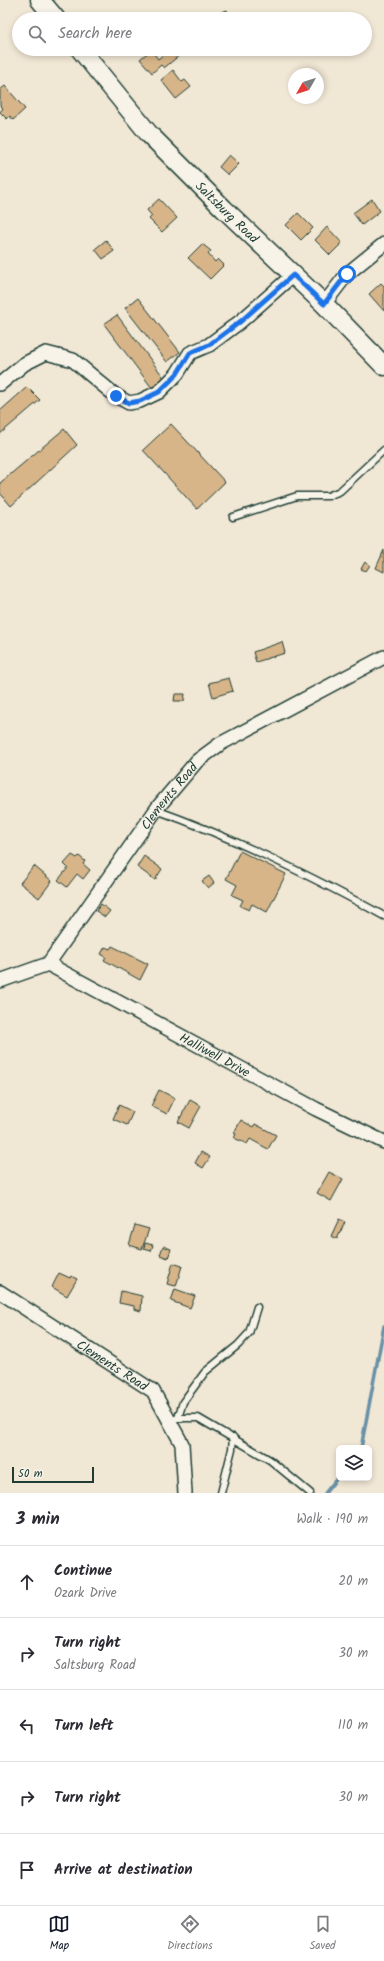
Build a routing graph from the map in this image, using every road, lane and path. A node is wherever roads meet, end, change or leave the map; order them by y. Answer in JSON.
{"nodes":[{"id":1,"x":40,"y":0,"type":"edge"},
{"id":2,"x":50,"y":12,"type":"edge"},
{"id":3,"x":86,"y":56,"type":"edge"},
{"id":4,"x":384,"y":244,"type":"edge"},
{"id":5,"x":293,"y":275,"type":"junction"},
{"id":6,"x":324,"y":304,"type":"junction"},
{"id":7,"x":384,"y":366,"type":"edge"},
{"id":8,"x":0,"y":384,"type":"edge"},
{"id":9,"x":384,"y":450,"type":"edge"},
{"id":10,"x":233,"y":517,"type":"dead end"},
{"id":11,"x":384,"y":657,"type":"edge"},
{"id":12,"x":156,"y":810,"type":"junction"},
{"id":13,"x":384,"y":916,"type":"edge"},
{"id":14,"x":48,"y":964,"type":"junction"},
{"id":15,"x":0,"y":981,"type":"edge"},
{"id":16,"x":384,"y":1142,"type":"edge"},
{"id":17,"x":0,"y":1292,"type":"edge"},
{"id":18,"x":258,"y":1307,"type":"dead end"},
{"id":19,"x":174,"y":1420,"type":"junction"},
{"id":20,"x":233,"y":1437,"type":"junction"},
{"id":21,"x":185,"y":1493,"type":"edge"},
{"id":22,"x":221,"y":1493,"type":"edge"},
{"id":23,"x":310,"y":1493,"type":"edge"}],
"edges":[{"from":1,"to":2,"type":"main road"},
{"from":3,"to":5,"type":"main road","name":"Saltsburg Road"},
{"from":4,"to":6,"type":"street"},
{"from":5,"to":6,"type":"main road","name":"Saltsburg Road"},
{"from":5,"to":8,"type":"street"},
{"from":6,"to":7,"type":"main road","name":"Saltsburg Road"},
{"from":9,"to":10,"type":"lane"},
{"from":11,"to":12,"type":"street","name":"Clements Road"},
{"from":12,"to":13,"type":"lane"},
{"from":12,"to":14,"type":"street","name":"Clements Road"},
{"from":14,"to":15,"type":"street"},
{"from":14,"to":16,"type":"street","name":"Halliwell Drive"},
{"from":17,"to":19,"type":"street","name":"Clements Road"},
{"from":18,"to":19,"type":"lane"},
{"from":19,"to":20,"type":"lane"},
{"from":19,"to":21,"type":"street","name":"Clements Road"},
{"from":20,"to":22,"type":"lane"},
{"from":20,"to":23,"type":"lane"}]}
